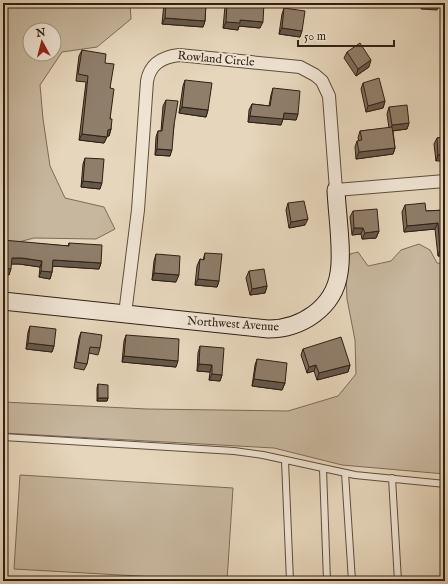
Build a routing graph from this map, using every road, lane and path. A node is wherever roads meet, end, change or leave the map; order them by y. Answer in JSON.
{"nodes":[{"id":1,"x":445,"y":181,"type":"edge"},
{"id":2,"x":336,"y":190,"type":"junction"},
{"id":3,"x":3,"y":301,"type":"edge"},
{"id":4,"x":125,"y":314,"type":"junction"},
{"id":5,"x":3,"y":436,"type":"edge"},
{"id":6,"x":286,"y":461,"type":"junction"},
{"id":7,"x":323,"y":469,"type":"junction"},
{"id":8,"x":345,"y":473,"type":"junction"},
{"id":9,"x":392,"y":478,"type":"junction"},
{"id":10,"x":445,"y":484,"type":"edge"},
{"id":11,"x":290,"y":581,"type":"edge"},
{"id":12,"x":327,"y":581,"type":"edge"},
{"id":13,"x":352,"y":581,"type":"edge"},
{"id":14,"x":398,"y":581,"type":"edge"}],
"edges":[{"from":1,"to":2,"type":"street"},
{"from":2,"to":4,"type":"street","name":"Northwest Avenue"},
{"from":2,"to":4,"type":"street","name":"Rowland Circle"},
{"from":3,"to":4,"type":"street","name":"Northwest Avenue"},
{"from":5,"to":6,"type":"lane"},
{"from":6,"to":7,"type":"lane"},
{"from":6,"to":11,"type":"lane"},
{"from":7,"to":8,"type":"lane"},
{"from":7,"to":12,"type":"lane"},
{"from":8,"to":9,"type":"lane"},
{"from":8,"to":13,"type":"lane"},
{"from":9,"to":10,"type":"lane"},
{"from":9,"to":14,"type":"lane"}]}
